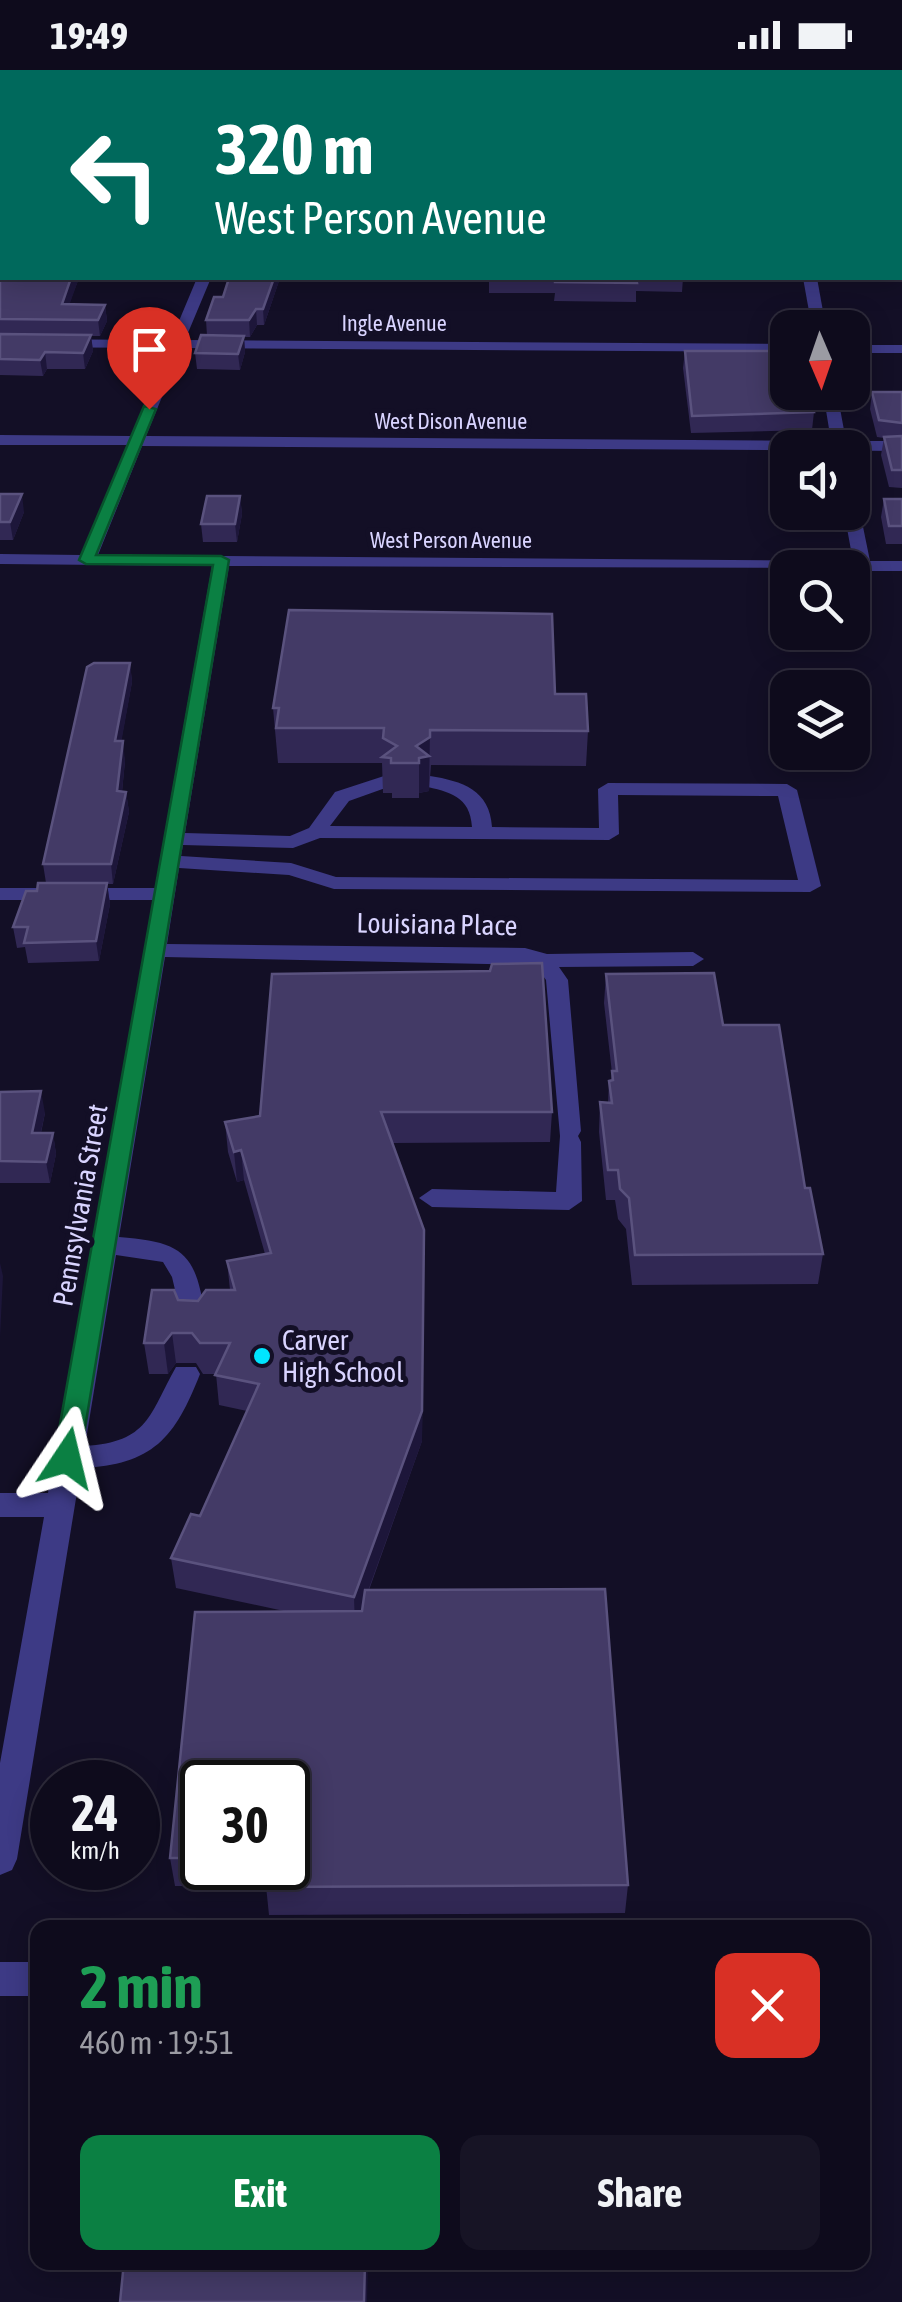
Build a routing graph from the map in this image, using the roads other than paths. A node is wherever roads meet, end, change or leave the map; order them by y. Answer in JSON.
{"nodes":[{"id":1,"x":203,"y":280,"type":"edge"},
{"id":2,"x":810,"y":280,"type":"edge"},
{"id":3,"x":816,"y":310,"type":"edge"},
{"id":4,"x":0,"y":343,"type":"edge"},
{"id":5,"x":177,"y":344,"type":"junction"},
{"id":6,"x":770,"y":348,"type":"edge"},
{"id":7,"x":870,"y":349,"type":"edge"},
{"id":8,"x":902,"y":349,"type":"edge"},
{"id":9,"x":0,"y":440,"type":"edge"},
{"id":10,"x":136,"y":441,"type":"junction"},
{"id":11,"x":770,"y":446,"type":"edge"},
{"id":12,"x":902,"y":446,"type":"edge"},
{"id":13,"x":870,"y":447,"type":"edge"},
{"id":14,"x":0,"y":559,"type":"edge"},
{"id":15,"x":86,"y":560,"type":"junction"},
{"id":16,"x":221,"y":560,"type":"junction"},
{"id":17,"x":770,"y":565,"type":"edge"},
{"id":18,"x":870,"y":566,"type":"edge"},
{"id":19,"x":902,"y":566,"type":"edge"},
{"id":20,"x":384,"y":782,"type":"edge"},
{"id":21,"x":430,"y":782,"type":"edge"},
{"id":22,"x":317,"y":832,"type":"junction"},
{"id":23,"x":482,"y":833,"type":"junction"},
{"id":24,"x":293,"y":842,"type":"junction"},
{"id":25,"x":171,"y":850,"type":"junction"},
{"id":26,"x":291,"y":870,"type":"junction"},
{"id":27,"x":0,"y":894,"type":"edge"},
{"id":28,"x":163,"y":894,"type":"junction"},
{"id":29,"x":153,"y":950,"type":"junction"},
{"id":30,"x":694,"y":959,"type":"dead end"},
{"id":31,"x":546,"y":961,"type":"junction"},
{"id":32,"x":432,"y":1198,"type":"dead end"},
{"id":33,"x":103,"y":1245,"type":"junction"},
{"id":34,"x":193,"y":1320,"type":"edge"},
{"id":35,"x":186,"y":1374,"type":"dead end"},
{"id":36,"x":67,"y":1458,"type":"junction"},
{"id":37,"x":59,"y":1505,"type":"junction"},
{"id":38,"x":0,"y":1506,"type":"edge"},
{"id":39,"x":0,"y":1859,"type":"edge"},
{"id":40,"x":30,"y":1978,"type":"edge"},
{"id":41,"x":0,"y":1979,"type":"edge"}],
"edges":[{"from":1,"to":5,"type":"street"},
{"from":2,"to":3,"type":"street"},
{"from":4,"to":5,"type":"street","name":"Ingle Avenue"},
{"from":5,"to":6,"type":"street","name":"Ingle Avenue"},
{"from":5,"to":10,"type":"street"},
{"from":7,"to":8,"type":"street"},
{"from":9,"to":10,"type":"street","name":"West Dison Avenue"},
{"from":10,"to":11,"type":"street","name":"West Dison Avenue"},
{"from":10,"to":15,"type":"street"},
{"from":12,"to":13,"type":"street","name":"West Dison Avenue"},
{"from":14,"to":15,"type":"street","name":"West Person Avenue"},
{"from":15,"to":16,"type":"street","name":"West Person Avenue"},
{"from":16,"to":17,"type":"street","name":"West Person Avenue"},
{"from":16,"to":25,"type":"street","name":"Pennsylvania Street"},
{"from":18,"to":19,"type":"street","name":"West Person Avenue"},
{"from":20,"to":22,"type":"street"},
{"from":21,"to":23,"type":"street"},
{"from":22,"to":23,"type":"street"},
{"from":22,"to":24,"type":"street"},
{"from":23,"to":26,"type":"street"},
{"from":24,"to":25,"type":"street"},
{"from":24,"to":26,"type":"street"},
{"from":25,"to":26,"type":"street"},
{"from":25,"to":28,"type":"street","name":"Pennsylvania Street"},
{"from":27,"to":28,"type":"street"},
{"from":28,"to":29,"type":"street","name":"Pennsylvania Street"},
{"from":29,"to":31,"type":"street","name":"Louisiana Place"},
{"from":29,"to":33,"type":"street","name":"Pennsylvania Street"},
{"from":30,"to":31,"type":"street"},
{"from":31,"to":32,"type":"street","name":"Louisiana Place"},
{"from":33,"to":34,"type":"street"},
{"from":33,"to":36,"type":"street","name":"Pennsylvania Street"},
{"from":35,"to":36,"type":"street"},
{"from":36,"to":37,"type":"street","name":"Pennsylvania Street"},
{"from":37,"to":38,"type":"street"},
{"from":37,"to":39,"type":"street","name":"Pennsylvania Street"},
{"from":40,"to":41,"type":"street"}]}
